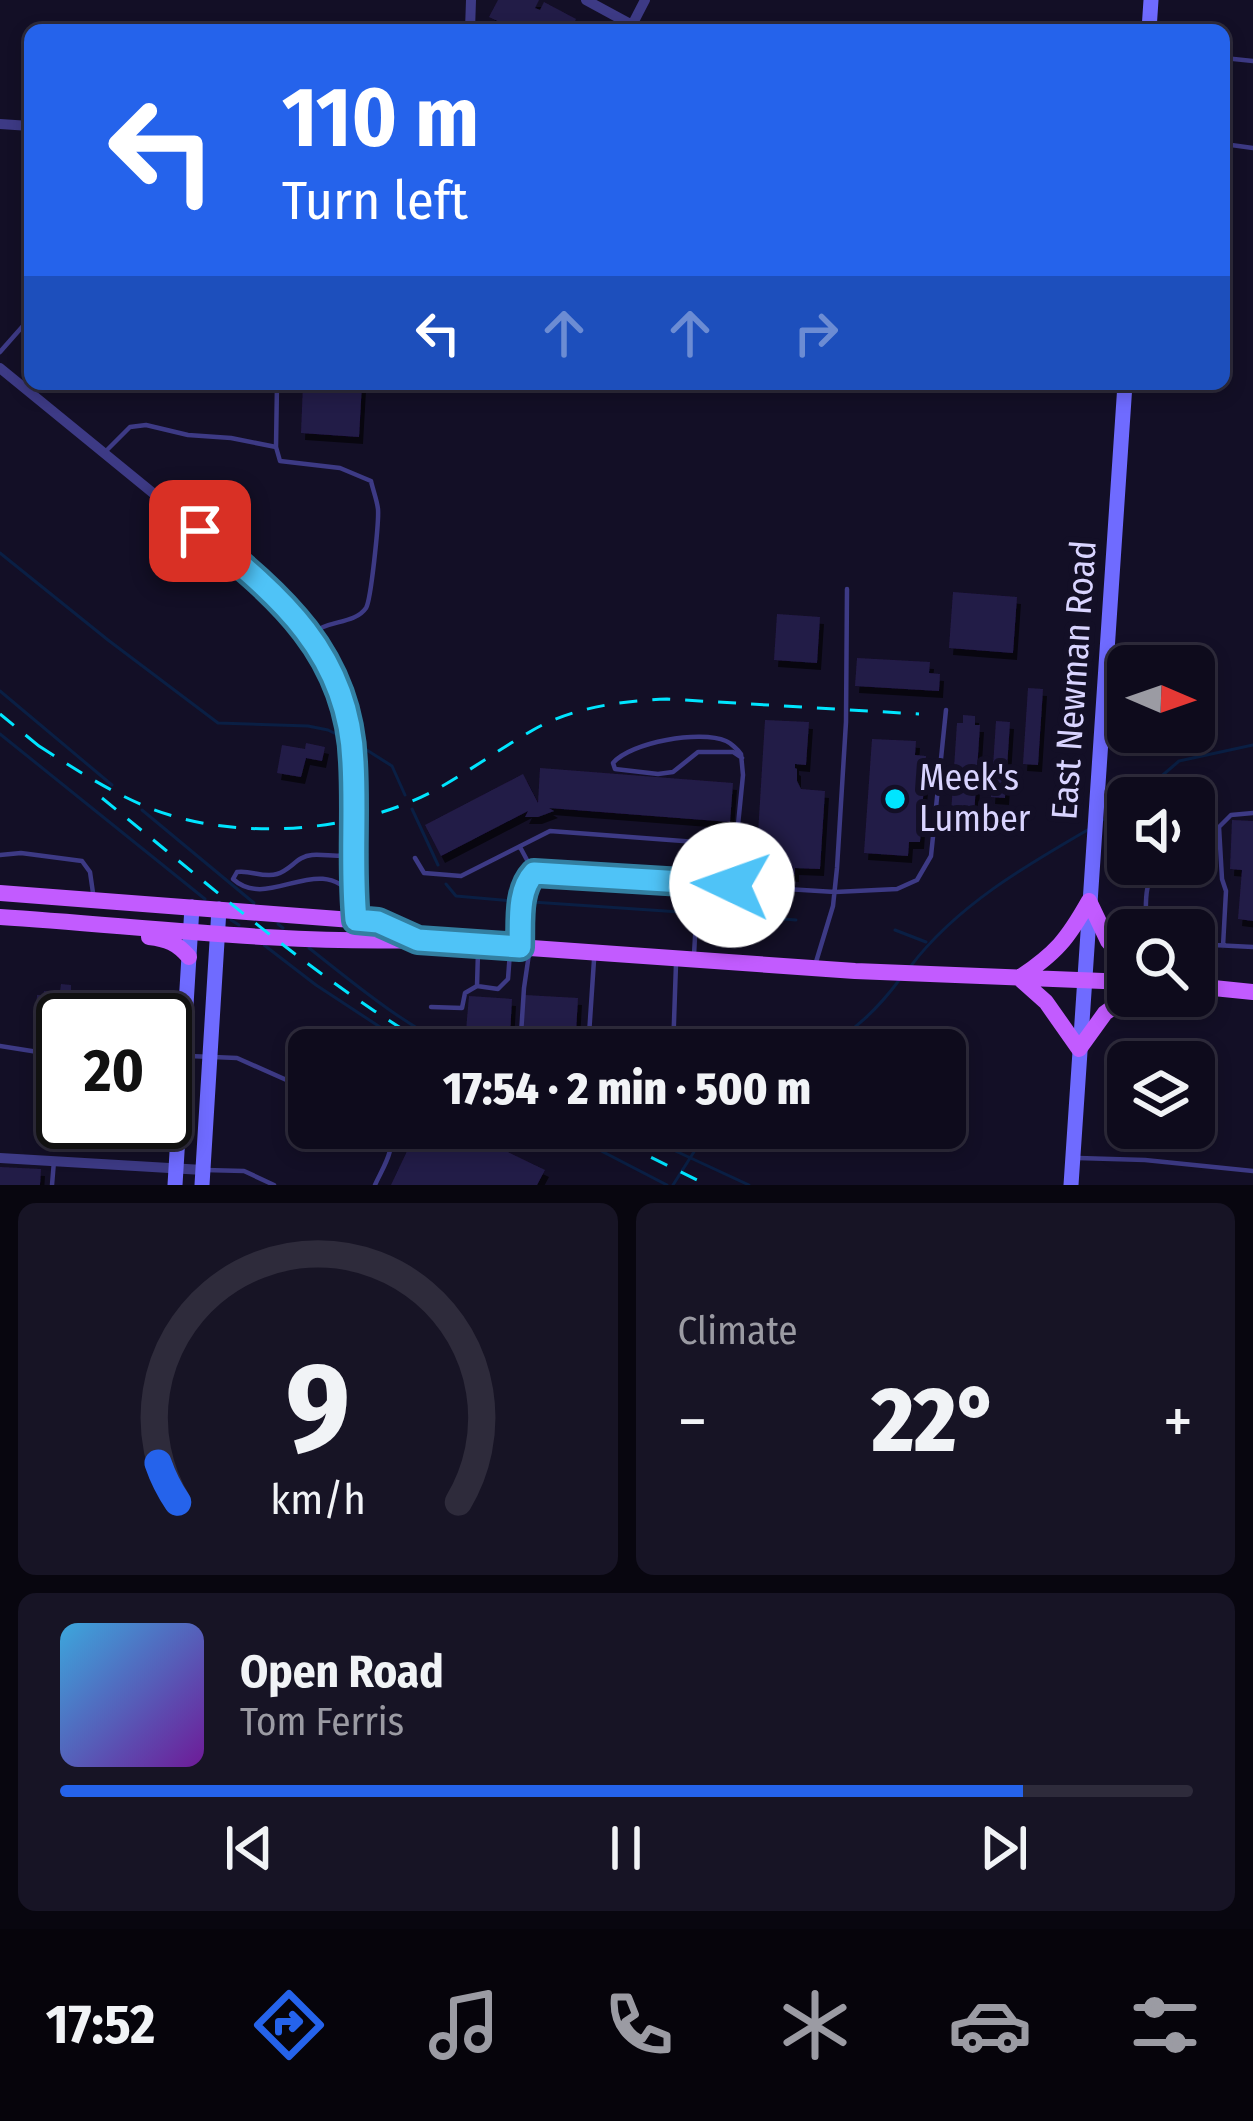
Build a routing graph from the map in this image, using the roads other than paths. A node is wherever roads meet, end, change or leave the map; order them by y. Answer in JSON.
{"nodes":[{"id":1,"x":586,"y":0,"type":"edge"},
{"id":2,"x":626,"y":24,"type":"edge"},
{"id":3,"x":24,"y":325,"type":"edge"},
{"id":4,"x":0,"y":352,"type":"edge"},
{"id":5,"x":0,"y":368,"type":"edge"},
{"id":6,"x":24,"y":388,"type":"edge"},
{"id":7,"x":27,"y":390,"type":"edge"},
{"id":8,"x":277,"y":390,"type":"edge"},
{"id":9,"x":1125,"y":390,"type":"edge"},
{"id":10,"x":275,"y":447,"type":"junction"},
{"id":11,"x":104,"y":453,"type":"junction"},
{"id":12,"x":847,"y":589,"type":"dead end"},
{"id":13,"x":311,"y":635,"type":"junction"},
{"id":14,"x":946,"y":710,"type":"dead end"},
{"id":15,"x":742,"y":758,"type":"junction"},
{"id":16,"x":1253,"y":813,"type":"edge"},
{"id":17,"x":1219,"y":827,"type":"junction"},
{"id":18,"x":1215,"y":830,"type":"edge"},
{"id":19,"x":736,"y":844,"type":"junction"},
{"id":20,"x":520,"y":846,"type":"junction"},
{"id":21,"x":354,"y":854,"type":"junction"},
{"id":22,"x":0,"y":855,"type":"edge"},
{"id":23,"x":415,"y":858,"type":"dead end"},
{"id":24,"x":534,"y":873,"type":"junction"},
{"id":25,"x":698,"y":883,"type":"junction"},
{"id":26,"x":732,"y":885,"type":"junction"},
{"id":27,"x":835,"y":892,"type":"junction"},
{"id":28,"x":0,"y":893,"type":"edge"},
{"id":29,"x":94,"y":898,"type":"junction"},
{"id":30,"x":354,"y":898,"type":"junction"},
{"id":31,"x":1089,"y":901,"type":"junction"},
{"id":32,"x":192,"y":907,"type":"junction"},
{"id":33,"x":219,"y":909,"type":"junction"},
{"id":34,"x":0,"y":919,"type":"edge"},
{"id":35,"x":356,"y":920,"type":"junction"},
{"id":36,"x":191,"y":931,"type":"junction"},
{"id":37,"x":218,"y":933,"type":"junction"},
{"id":38,"x":1107,"y":939,"type":"edge"},
{"id":39,"x":418,"y":940,"type":"junction"},
{"id":40,"x":478,"y":944,"type":"junction"},
{"id":41,"x":1215,"y":946,"type":"edge"},
{"id":42,"x":1222,"y":946,"type":"junction"},
{"id":43,"x":520,"y":947,"type":"junction"},
{"id":44,"x":1253,"y":947,"type":"edge"},
{"id":45,"x":594,"y":952,"type":"junction"},
{"id":46,"x":189,"y":957,"type":"junction"},
{"id":47,"x":685,"y":959,"type":"junction"},
{"id":48,"x":815,"y":968,"type":"junction"},
{"id":49,"x":1019,"y":978,"type":"junction"},
{"id":50,"x":1084,"y":981,"type":"junction"},
{"id":51,"x":1107,"y":982,"type":"edge"},
{"id":52,"x":477,"y":986,"type":"junction"},
{"id":53,"x":1215,"y":988,"type":"edge"},
{"id":54,"x":1253,"y":992,"type":"edge"},
{"id":55,"x":187,"y":993,"type":"edge"},
{"id":56,"x":431,"y":1007,"type":"dead end"},
{"id":57,"x":1107,"y":1012,"type":"edge"},
{"id":58,"x":520,"y":1029,"type":"edge"},
{"id":59,"x":589,"y":1029,"type":"edge"},
{"id":60,"x":675,"y":1029,"type":"edge"},
{"id":61,"x":0,"y":1046,"type":"edge"},
{"id":62,"x":1079,"y":1049,"type":"junction"},
{"id":63,"x":36,"y":1052,"type":"edge"},
{"id":64,"x":192,"y":1056,"type":"edge"},
{"id":65,"x":210,"y":1057,"type":"junction"},
{"id":66,"x":288,"y":1081,"type":"edge"},
{"id":67,"x":390,"y":1149,"type":"edge"},
{"id":68,"x":0,"y":1158,"type":"edge"},
{"id":69,"x":1072,"y":1158,"type":"junction"},
{"id":70,"x":54,"y":1161,"type":"junction"},
{"id":71,"x":1253,"y":1171,"type":"edge"},
{"id":72,"x":175,"y":1177,"type":"edge"},
{"id":73,"x":202,"y":1177,"type":"edge"},
{"id":74,"x":52,"y":1185,"type":"edge"},
{"id":75,"x":274,"y":1185,"type":"edge"},
{"id":76,"x":375,"y":1185,"type":"edge"},
{"id":77,"x":1071,"y":1185,"type":"edge"}],
"edges":[{"from":1,"to":2,"type":"street"},
{"from":3,"to":4,"type":"lane"},
{"from":5,"to":6,"type":"street"},
{"from":7,"to":11,"type":"street"},
{"from":8,"to":10,"type":"lane"},
{"from":9,"to":31,"type":"street","name":"East Newman Road"},
{"from":10,"to":11,"type":"lane"},
{"from":10,"to":13,"type":"lane"},
{"from":11,"to":13,"type":"street"},
{"from":12,"to":27,"type":"lane"},
{"from":13,"to":21,"type":"street"},
{"from":14,"to":27,"type":"lane"},
{"from":15,"to":15,"type":"lane"},
{"from":15,"to":19,"type":"lane"},
{"from":16,"to":17,"type":"lane"},
{"from":17,"to":18,"type":"lane"},
{"from":17,"to":42,"type":"lane"},
{"from":19,"to":20,"type":"lane"},
{"from":19,"to":26,"type":"lane"},
{"from":20,"to":23,"type":"lane"},
{"from":20,"to":24,"type":"lane"},
{"from":21,"to":30,"type":"street"},
{"from":21,"to":30,"type":"lane"},
{"from":22,"to":29,"type":"lane"},
{"from":24,"to":25,"type":"lane"},
{"from":24,"to":43,"type":"lane"},
{"from":25,"to":26,"type":"lane"},
{"from":25,"to":47,"type":"lane"},
{"from":26,"to":27,"type":"lane"},
{"from":27,"to":48,"type":"lane"},
{"from":28,"to":29,"type":"main road"},
{"from":29,"to":32,"type":"main road"},
{"from":30,"to":35,"type":"street"},
{"from":31,"to":38,"type":"main road"},
{"from":31,"to":49,"type":"main road"},
{"from":31,"to":50,"type":"street","name":"East Newman Road"},
{"from":32,"to":33,"type":"main road"},
{"from":32,"to":36,"type":"street"},
{"from":33,"to":35,"type":"main road"},
{"from":33,"to":37,"type":"street"},
{"from":34,"to":36,"type":"main road"},
{"from":34,"to":46,"type":"main road"},
{"from":35,"to":39,"type":"main road"},
{"from":36,"to":37,"type":"main road"},
{"from":36,"to":46,"type":"street"},
{"from":37,"to":39,"type":"main road"},
{"from":37,"to":65,"type":"street"},
{"from":39,"to":40,"type":"main road"},
{"from":40,"to":43,"type":"main road"},
{"from":40,"to":52,"type":"lane"},
{"from":41,"to":42,"type":"lane"},
{"from":42,"to":44,"type":"lane"},
{"from":43,"to":45,"type":"main road"},
{"from":43,"to":52,"type":"lane"},
{"from":43,"to":58,"type":"lane"},
{"from":45,"to":47,"type":"main road"},
{"from":45,"to":59,"type":"lane"},
{"from":46,"to":55,"type":"street"},
{"from":47,"to":48,"type":"main road"},
{"from":47,"to":60,"type":"lane"},
{"from":48,"to":49,"type":"main road"},
{"from":49,"to":50,"type":"main road"},
{"from":49,"to":62,"type":"main road"},
{"from":50,"to":51,"type":"main road"},
{"from":50,"to":62,"type":"street","name":"East Newman Road"},
{"from":52,"to":56,"type":"lane"},
{"from":53,"to":54,"type":"main road"},
{"from":57,"to":62,"type":"main road"},
{"from":61,"to":63,"type":"lane"},
{"from":62,"to":69,"type":"street","name":"East Newman Road"},
{"from":64,"to":65,"type":"lane"},
{"from":65,"to":66,"type":"lane"},
{"from":65,"to":73,"type":"street"},
{"from":67,"to":76,"type":"lane"},
{"from":68,"to":70,"type":"street"},
{"from":69,"to":71,"type":"lane"},
{"from":69,"to":77,"type":"street","name":"East Newman Road"},
{"from":70,"to":72,"type":"street"},
{"from":70,"to":74,"type":"lane"},
{"from":72,"to":73,"type":"street"},
{"from":73,"to":75,"type":"lane"}]}
